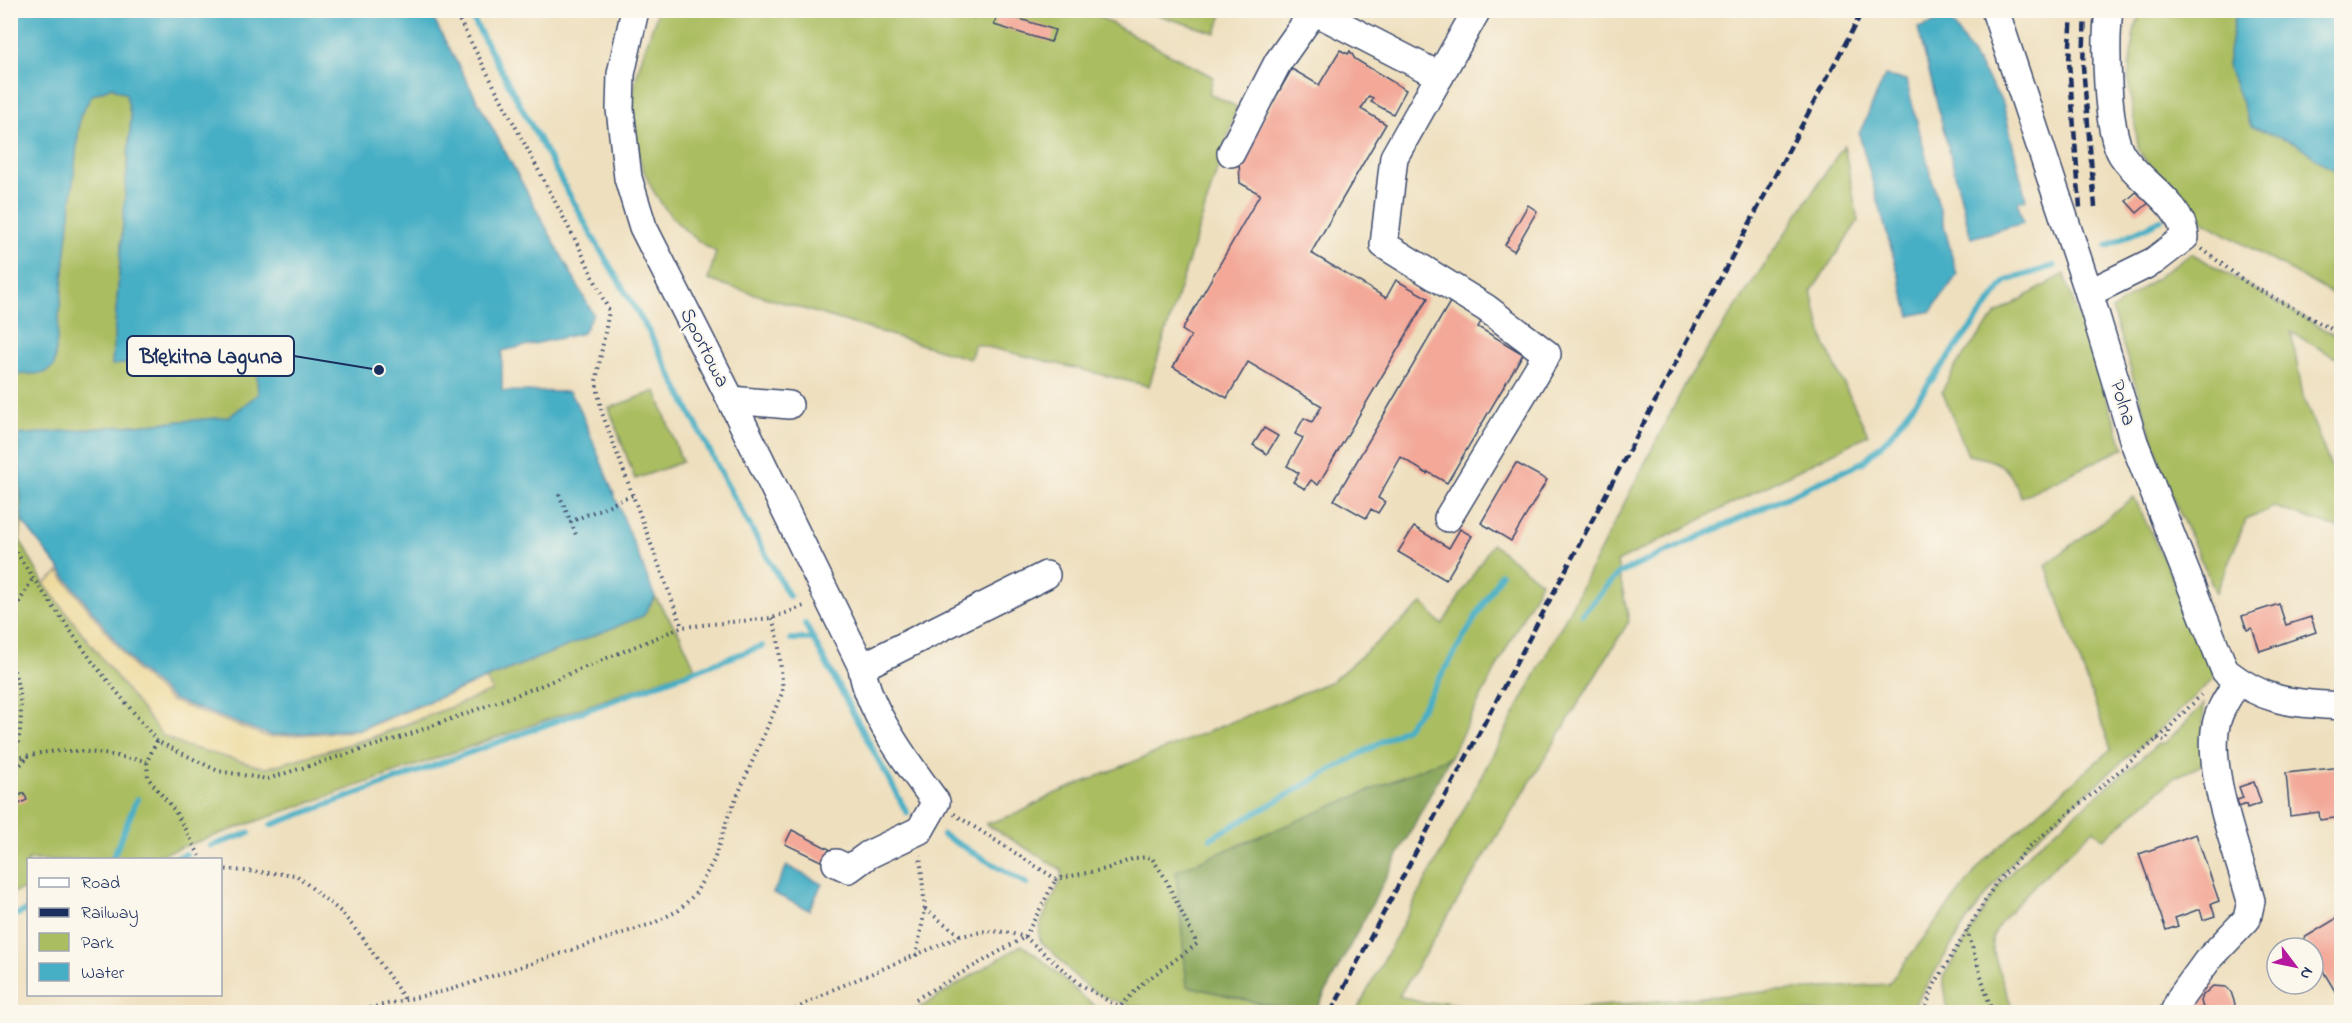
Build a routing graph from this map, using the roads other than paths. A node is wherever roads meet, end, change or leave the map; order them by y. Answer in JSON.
{"nodes":[{"id":1,"x":635,"y":10,"type":"edge"},
{"id":2,"x":1477,"y":10,"type":"edge"},
{"id":3,"x":1995,"y":10,"type":"edge"},
{"id":4,"x":2109,"y":10,"type":"edge"},
{"id":5,"x":1440,"y":76,"type":"junction"},
{"id":6,"x":1231,"y":153,"type":"dead end"},
{"id":7,"x":2089,"y":293,"type":"junction"},
{"id":8,"x":731,"y":400,"type":"junction"},
{"id":9,"x":789,"y":405,"type":"dead end"},
{"id":10,"x":1448,"y":518,"type":"dead end"},
{"id":11,"x":1046,"y":575,"type":"dead end"},
{"id":12,"x":862,"y":667,"type":"junction"},
{"id":13,"x":2232,"y":676,"type":"junction"},
{"id":14,"x":2342,"y":706,"type":"edge"},
{"id":15,"x":836,"y":863,"type":"dead end"},
{"id":16,"x":2174,"y":1012,"type":"edge"}],
"edges":[{"from":1,"to":8,"type":"street","name":"Sportowa"},
{"from":2,"to":5,"type":"street"},
{"from":3,"to":7,"type":"street","name":"Polna"},
{"from":4,"to":7,"type":"street"},
{"from":5,"to":6,"type":"street"},
{"from":5,"to":10,"type":"street"},
{"from":7,"to":13,"type":"street","name":"Polna"},
{"from":8,"to":9,"type":"street"},
{"from":8,"to":12,"type":"street","name":"Sportowa"},
{"from":11,"to":12,"type":"street"},
{"from":12,"to":15,"type":"street","name":"Sportowa"},
{"from":13,"to":14,"type":"street"},
{"from":13,"to":16,"type":"street"}]}
